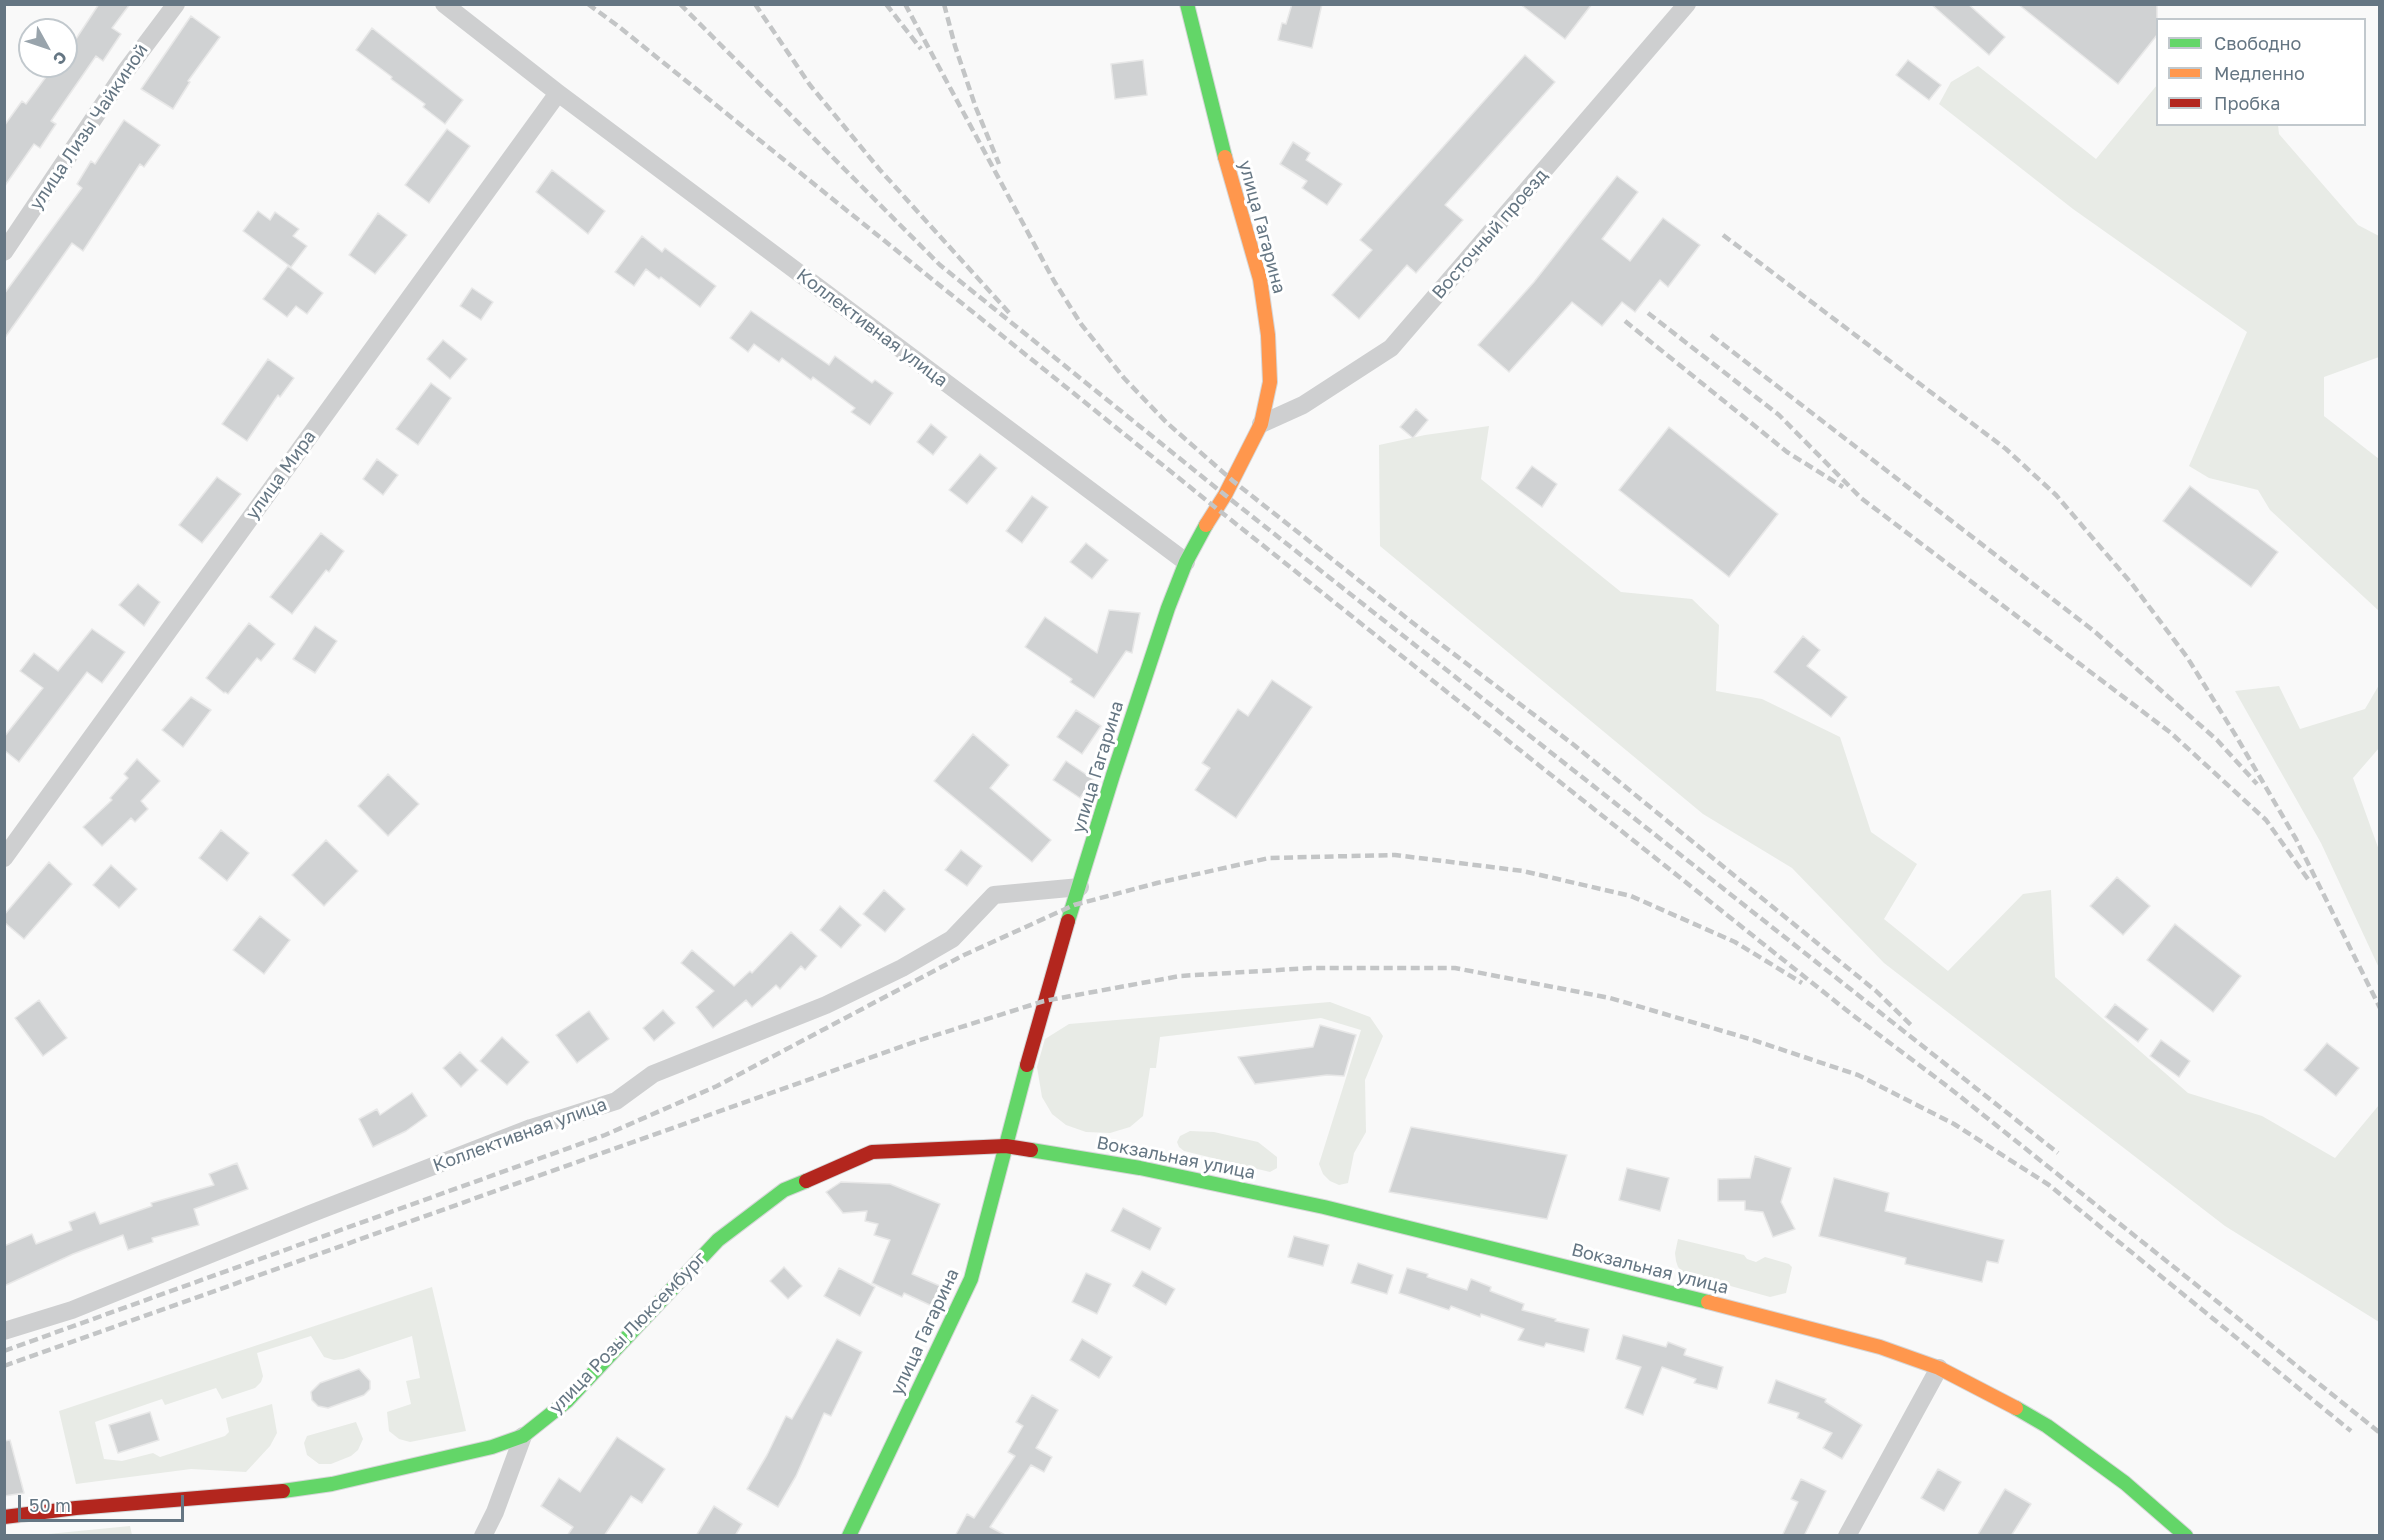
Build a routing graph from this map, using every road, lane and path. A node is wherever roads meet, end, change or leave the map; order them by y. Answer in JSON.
{"nodes":[{"id":1,"x":176,"y":4,"type":"edge"},
{"id":2,"x":444,"y":4,"type":"edge"},
{"id":3,"x":1187,"y":4,"type":"edge"},
{"id":4,"x":1688,"y":4,"type":"edge"},
{"id":5,"x":558,"y":93,"type":"junction"},
{"id":6,"x":4,"y":252,"type":"edge"},
{"id":7,"x":1261,"y":424,"type":"junction"},
{"id":8,"x":1186,"y":562,"type":"junction"},
{"id":9,"x":4,"y":858,"type":"edge"},
{"id":10,"x":1080,"y":887,"type":"junction"},
{"id":11,"x":1006,"y":1146,"type":"junction"},
{"id":12,"x":1057,"y":1153,"type":"joint"},
{"id":13,"x":4,"y":1331,"type":"edge"},
{"id":14,"x":1939,"y":1368,"type":"junction"},
{"id":15,"x":523,"y":1436,"type":"junction"},
{"id":16,"x":4,"y":1517,"type":"edge"},
{"id":17,"x":483,"y":1536,"type":"edge"},
{"id":18,"x":849,"y":1536,"type":"edge"},
{"id":19,"x":1847,"y":1536,"type":"edge"},
{"id":20,"x":2186,"y":1536,"type":"edge"}],
"edges":[{"from":1,"to":6,"type":"street","name":"улица Лизы Чайкиной"},
{"from":2,"to":5,"type":"street"},
{"from":3,"to":7,"type":"main road","name":"улица Гагарина"},
{"from":4,"to":7,"type":"street","name":"Восточный проезд"},
{"from":5,"to":8,"type":"street","name":"Коллективная улица"},
{"from":5,"to":9,"type":"street","name":"улица Мира"},
{"from":7,"to":8,"type":"main road","name":"улица Гагарина"},
{"from":8,"to":10,"type":"main road","name":"улица Гагарина"},
{"from":10,"to":11,"type":"main road","name":"улица Гагарина"},
{"from":10,"to":13,"type":"street","name":"Коллективная улица"},
{"from":11,"to":12,"type":"main road","name":"улица Розы Люксембург"},
{"from":11,"to":15,"type":"main road","name":"улица Розы Люксембург"},
{"from":11,"to":18,"type":"main road","name":"улица Гагарина"},
{"from":12,"to":14,"type":"main road","name":"Вокзальная улица"},
{"from":14,"to":19,"type":"street"},
{"from":14,"to":20,"type":"main road","name":"Вокзальная улица"},
{"from":15,"to":16,"type":"main road","name":"улица Розы Люксембург"},
{"from":15,"to":17,"type":"street"}]}
